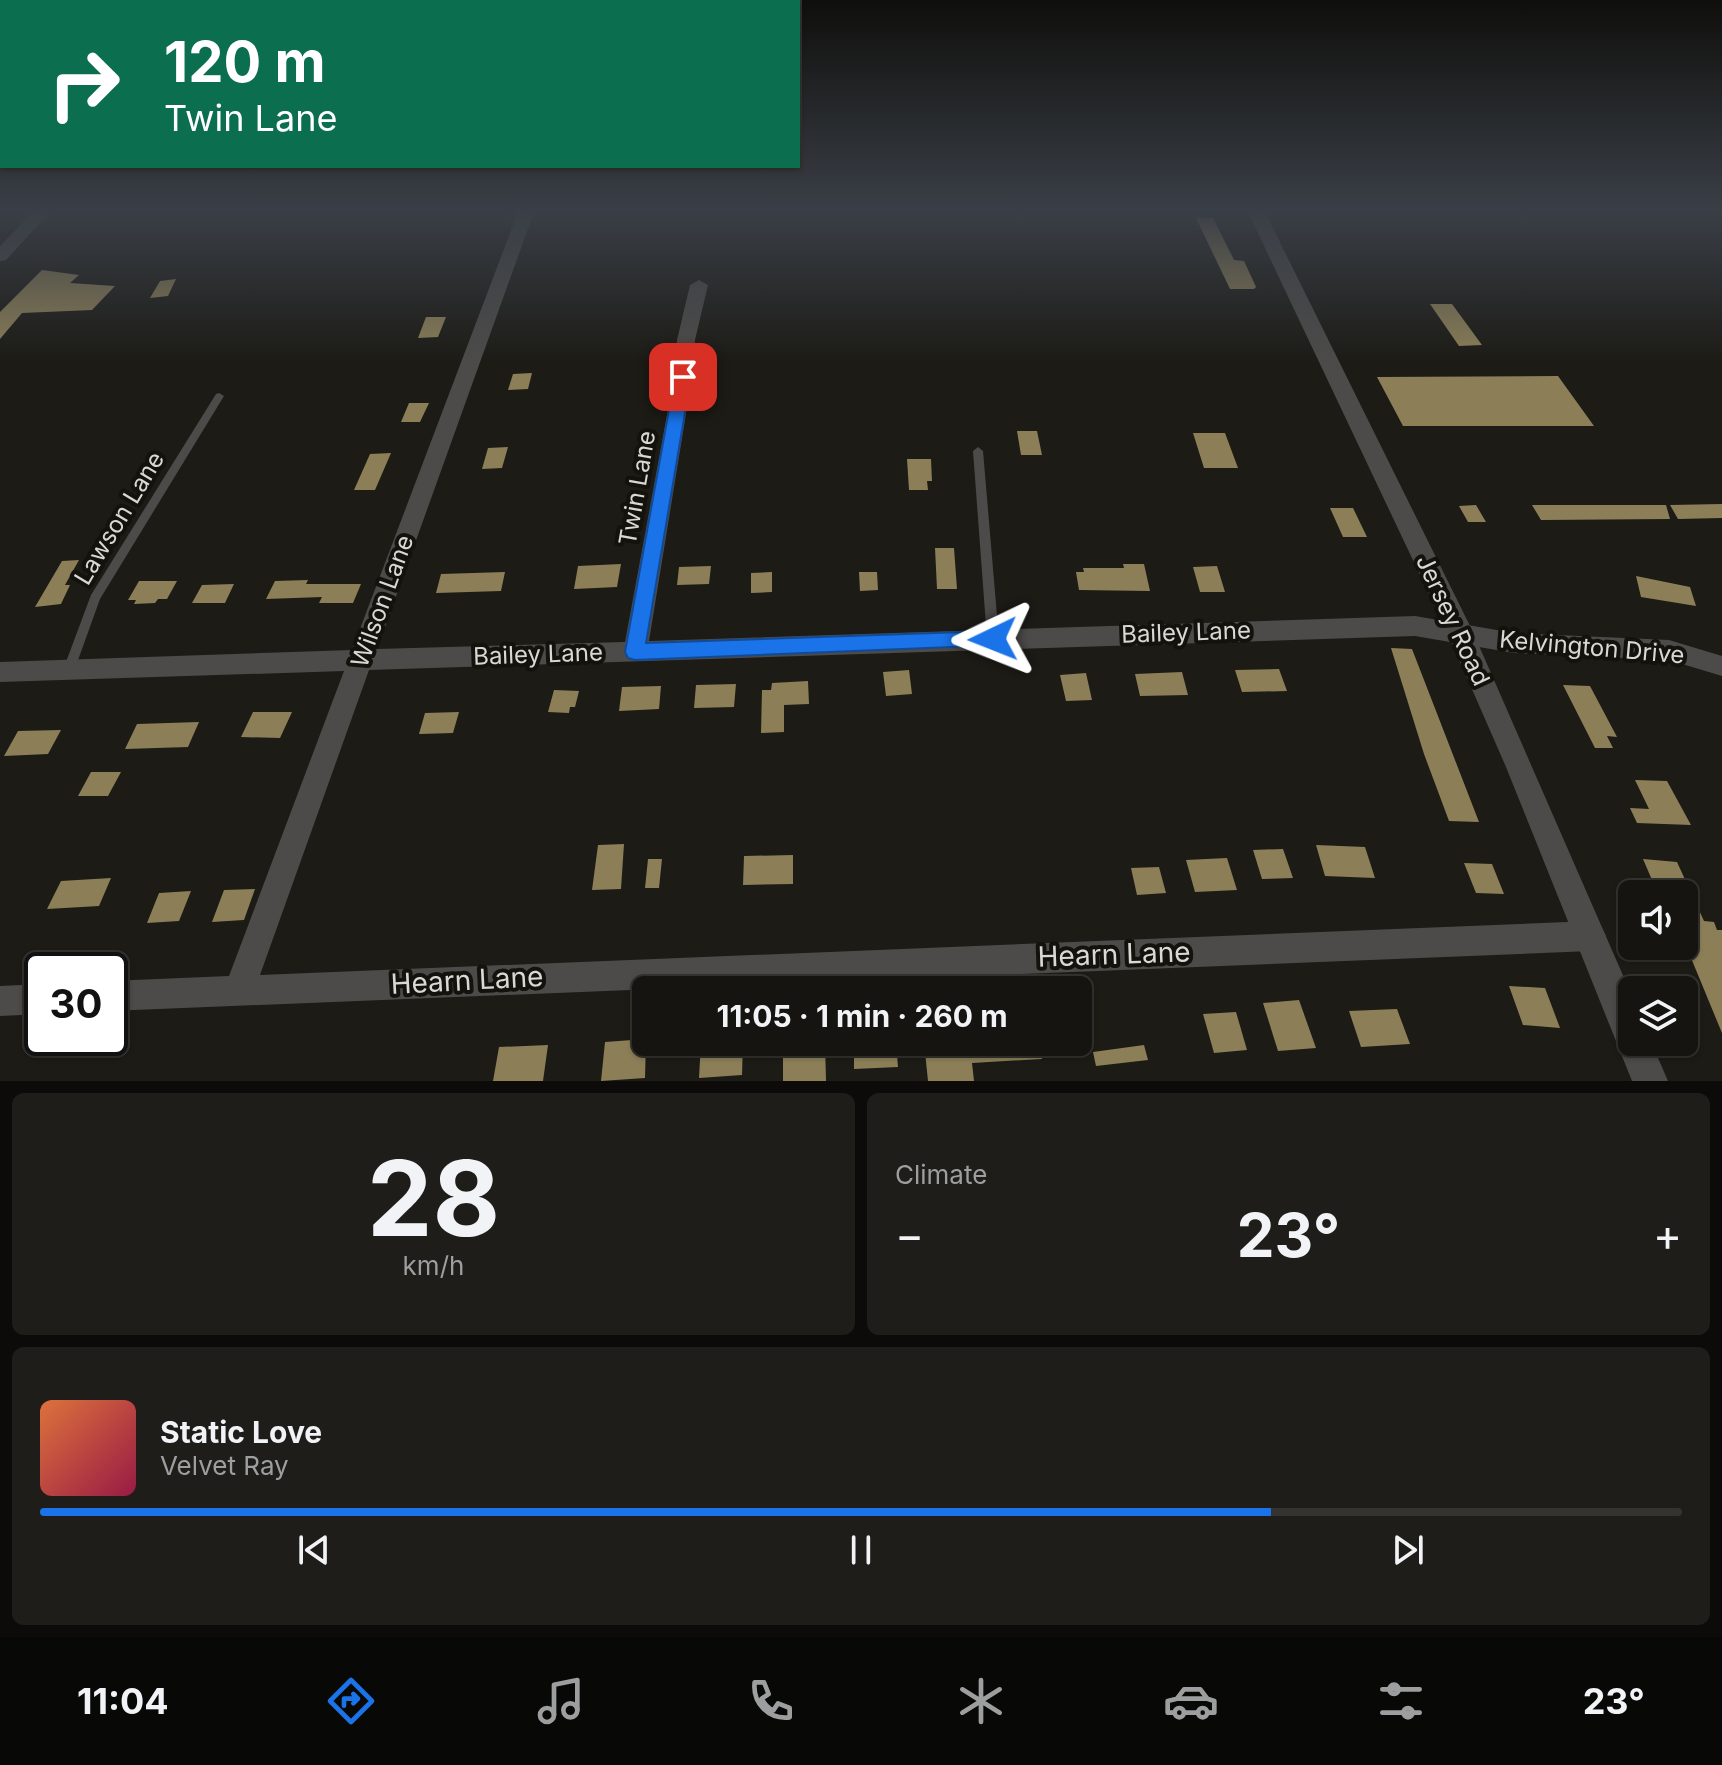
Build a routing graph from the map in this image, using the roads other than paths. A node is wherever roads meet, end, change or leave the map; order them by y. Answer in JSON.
{"nodes":[{"id":1,"x":507,"y":262,"type":"edge"},
{"id":2,"x":1281,"y":262,"type":"edge"},
{"id":3,"x":699,"y":285,"type":"dead end"},
{"id":4,"x":219,"y":396,"type":"dead end"},
{"id":5,"x":978,"y":451,"type":"dead end"},
{"id":6,"x":1460,"y":632,"type":"junction"},
{"id":7,"x":993,"y":639,"type":"junction"},
{"id":8,"x":635,"y":652,"type":"junction"},
{"id":9,"x":361,"y":659,"type":"junction"},
{"id":10,"x":1722,"y":666,"type":"edge"},
{"id":11,"x":69,"y":670,"type":"junction"},
{"id":12,"x":0,"y":672,"type":"edge"},
{"id":13,"x":1591,"y":936,"type":"junction"},
{"id":14,"x":239,"y":990,"type":"junction"},
{"id":15,"x":128,"y":995,"type":"edge"},
{"id":16,"x":24,"y":1000,"type":"edge"},
{"id":17,"x":0,"y":1001,"type":"edge"},
{"id":18,"x":1618,"y":1003,"type":"edge"},
{"id":19,"x":1640,"y":1056,"type":"edge"},
{"id":20,"x":1650,"y":1081,"type":"edge"}],
"edges":[{"from":1,"to":9,"type":"street","name":"Wilson Lane"},
{"from":2,"to":6,"type":"street","name":"Jersey Road"},
{"from":3,"to":8,"type":"street","name":"Twin Lane"},
{"from":4,"to":11,"type":"lane","name":"Lawson Lane"},
{"from":5,"to":7,"type":"lane"},
{"from":6,"to":7,"type":"street","name":"Bailey Lane"},
{"from":6,"to":10,"type":"street","name":"Kelvington Drive"},
{"from":6,"to":13,"type":"street","name":"Jersey Road"},
{"from":7,"to":8,"type":"street","name":"Bailey Lane"},
{"from":8,"to":9,"type":"street","name":"Bailey Lane"},
{"from":9,"to":11,"type":"street","name":"Bailey Lane"},
{"from":9,"to":14,"type":"street","name":"Wilson Lane"},
{"from":11,"to":12,"type":"street","name":"Bailey Lane"},
{"from":13,"to":14,"type":"street","name":"Hearn Lane"},
{"from":13,"to":18,"type":"street","name":"Jersey Road"},
{"from":14,"to":15,"type":"street","name":"Hearn Lane"},
{"from":16,"to":17,"type":"street"},
{"from":19,"to":20,"type":"street","name":"Jersey Road"}]}
